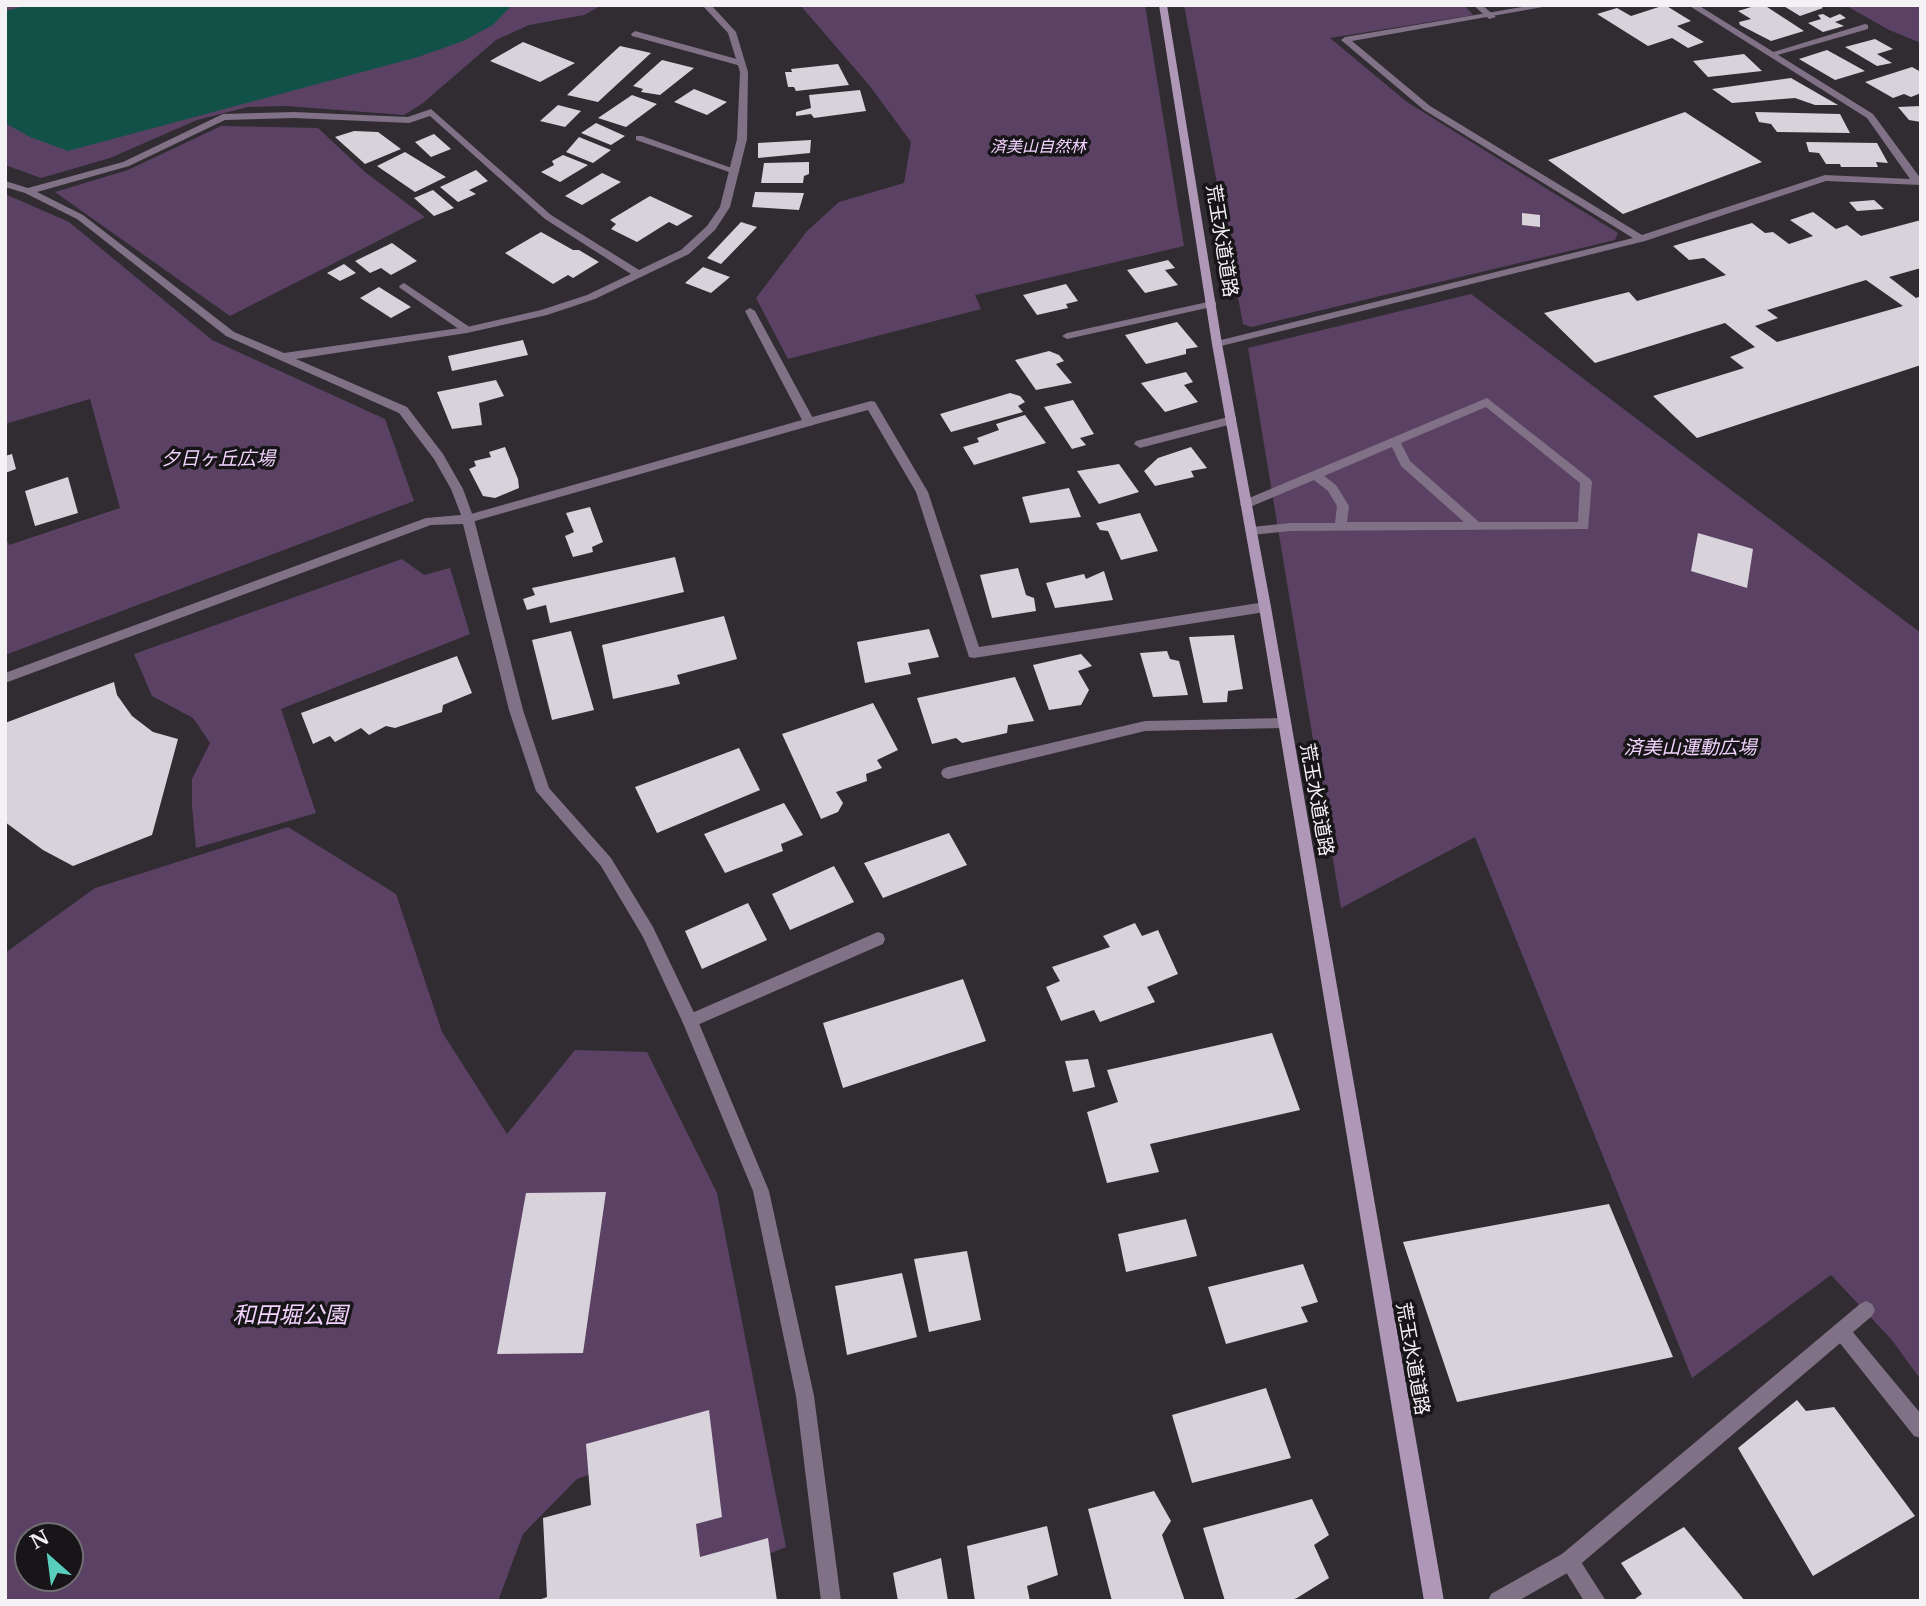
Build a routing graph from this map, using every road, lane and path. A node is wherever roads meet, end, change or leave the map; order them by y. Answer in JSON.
{"nodes":[{"id":1,"x":706,"y":5,"type":"edge"},
{"id":2,"x":1163,"y":5,"type":"edge"},
{"id":3,"x":1476,"y":5,"type":"edge"},
{"id":4,"x":1550,"y":5,"type":"edge"},
{"id":5,"x":1692,"y":5,"type":"edge"},
{"id":6,"x":1492,"y":17,"type":"junction"},
{"id":7,"x":1865,"y":27,"type":"dead end"},
{"id":8,"x":635,"y":34,"type":"dead end"},
{"id":9,"x":1770,"y":54,"type":"junction"},
{"id":10,"x":741,"y":63,"type":"junction"},
{"id":11,"x":639,"y":138,"type":"dead end"},
{"id":12,"x":735,"y":171,"type":"junction"},
{"id":13,"x":1918,"y":181,"type":"edge"},
{"id":14,"x":5,"y":184,"type":"edge"},
{"id":15,"x":28,"y":191,"type":"junction"},
{"id":16,"x":1641,"y":239,"type":"junction"},
{"id":17,"x":640,"y":275,"type":"junction"},
{"id":18,"x":404,"y":286,"type":"dead end"},
{"id":19,"x":1212,"y":304,"type":"junction"},
{"id":20,"x":750,"y":311,"type":"dead end"},
{"id":21,"x":467,"y":330,"type":"junction"},
{"id":22,"x":1067,"y":336,"type":"dead end"},
{"id":23,"x":1217,"y":344,"type":"junction"},
{"id":24,"x":282,"y":357,"type":"junction"},
{"id":25,"x":1232,"y":420,"type":"junction"},
{"id":26,"x":809,"y":422,"type":"junction"},
{"id":27,"x":1395,"y":442,"type":"junction"},
{"id":28,"x":1140,"y":444,"type":"dead end"},
{"id":29,"x":1315,"y":475,"type":"junction"},
{"id":30,"x":1246,"y":504,"type":"junction"},
{"id":31,"x":468,"y":519,"type":"junction"},
{"id":32,"x":1476,"y":526,"type":"junction"},
{"id":33,"x":1341,"y":527,"type":"junction"},
{"id":34,"x":1251,"y":531,"type":"junction"},
{"id":35,"x":1265,"y":607,"type":"junction"},
{"id":36,"x":5,"y":678,"type":"edge"},
{"id":37,"x":1283,"y":723,"type":"junction"},
{"id":38,"x":948,"y":774,"type":"dead end"},
{"id":39,"x":878,"y":939,"type":"dead end"},
{"id":40,"x":690,"y":1021,"type":"junction"},
{"id":41,"x":1866,"y":1310,"type":"dead end"},
{"id":42,"x":1841,"y":1331,"type":"junction"},
{"id":43,"x":1921,"y":1429,"type":"edge"},
{"id":44,"x":1569,"y":1561,"type":"junction"},
{"id":45,"x":831,"y":1601,"type":"edge"},
{"id":46,"x":1434,"y":1601,"type":"edge"},
{"id":47,"x":1498,"y":1601,"type":"edge"},
{"id":48,"x":1596,"y":1601,"type":"edge"}],
"edges":[{"from":1,"to":10,"type":"street"},
{"from":2,"to":19,"type":"main road","name":"荒玉水道道路"},
{"from":3,"to":6,"type":"street"},
{"from":4,"to":6,"type":"street"},
{"from":5,"to":9,"type":"street"},
{"from":6,"to":16,"type":"street"},
{"from":7,"to":9,"type":"street"},
{"from":8,"to":10,"type":"street"},
{"from":9,"to":13,"type":"street"},
{"from":10,"to":12,"type":"street"},
{"from":11,"to":12,"type":"street"},
{"from":12,"to":17,"type":"street"},
{"from":13,"to":16,"type":"street"},
{"from":14,"to":15,"type":"street"},
{"from":15,"to":17,"type":"street"},
{"from":15,"to":24,"type":"street"},
{"from":16,"to":23,"type":"street"},
{"from":17,"to":21,"type":"street"},
{"from":18,"to":21,"type":"street"},
{"from":19,"to":22,"type":"street"},
{"from":19,"to":23,"type":"main road","name":"荒玉水道道路"},
{"from":20,"to":26,"type":"street"},
{"from":21,"to":24,"type":"street"},
{"from":23,"to":25,"type":"main road","name":"荒玉水道道路"},
{"from":24,"to":31,"type":"street"},
{"from":25,"to":28,"type":"street"},
{"from":25,"to":30,"type":"main road","name":"荒玉水道道路"},
{"from":26,"to":31,"type":"street"},
{"from":26,"to":35,"type":"street"},
{"from":27,"to":29,"type":"street"},
{"from":27,"to":32,"type":"street"},
{"from":27,"to":32,"type":"street"},
{"from":29,"to":30,"type":"street"},
{"from":29,"to":33,"type":"street"},
{"from":30,"to":34,"type":"main road","name":"荒玉水道道路"},
{"from":31,"to":36,"type":"street"},
{"from":31,"to":40,"type":"street"},
{"from":32,"to":33,"type":"street"},
{"from":33,"to":34,"type":"street"},
{"from":34,"to":35,"type":"main road","name":"荒玉水道道路"},
{"from":35,"to":37,"type":"main road","name":"荒玉水道道路"},
{"from":37,"to":38,"type":"street"},
{"from":37,"to":46,"type":"main road","name":"荒玉水道道路"},
{"from":39,"to":40,"type":"street"},
{"from":40,"to":45,"type":"street"},
{"from":41,"to":42,"type":"street"},
{"from":42,"to":43,"type":"street"},
{"from":42,"to":44,"type":"street"},
{"from":44,"to":47,"type":"street"},
{"from":44,"to":48,"type":"street"}]}
